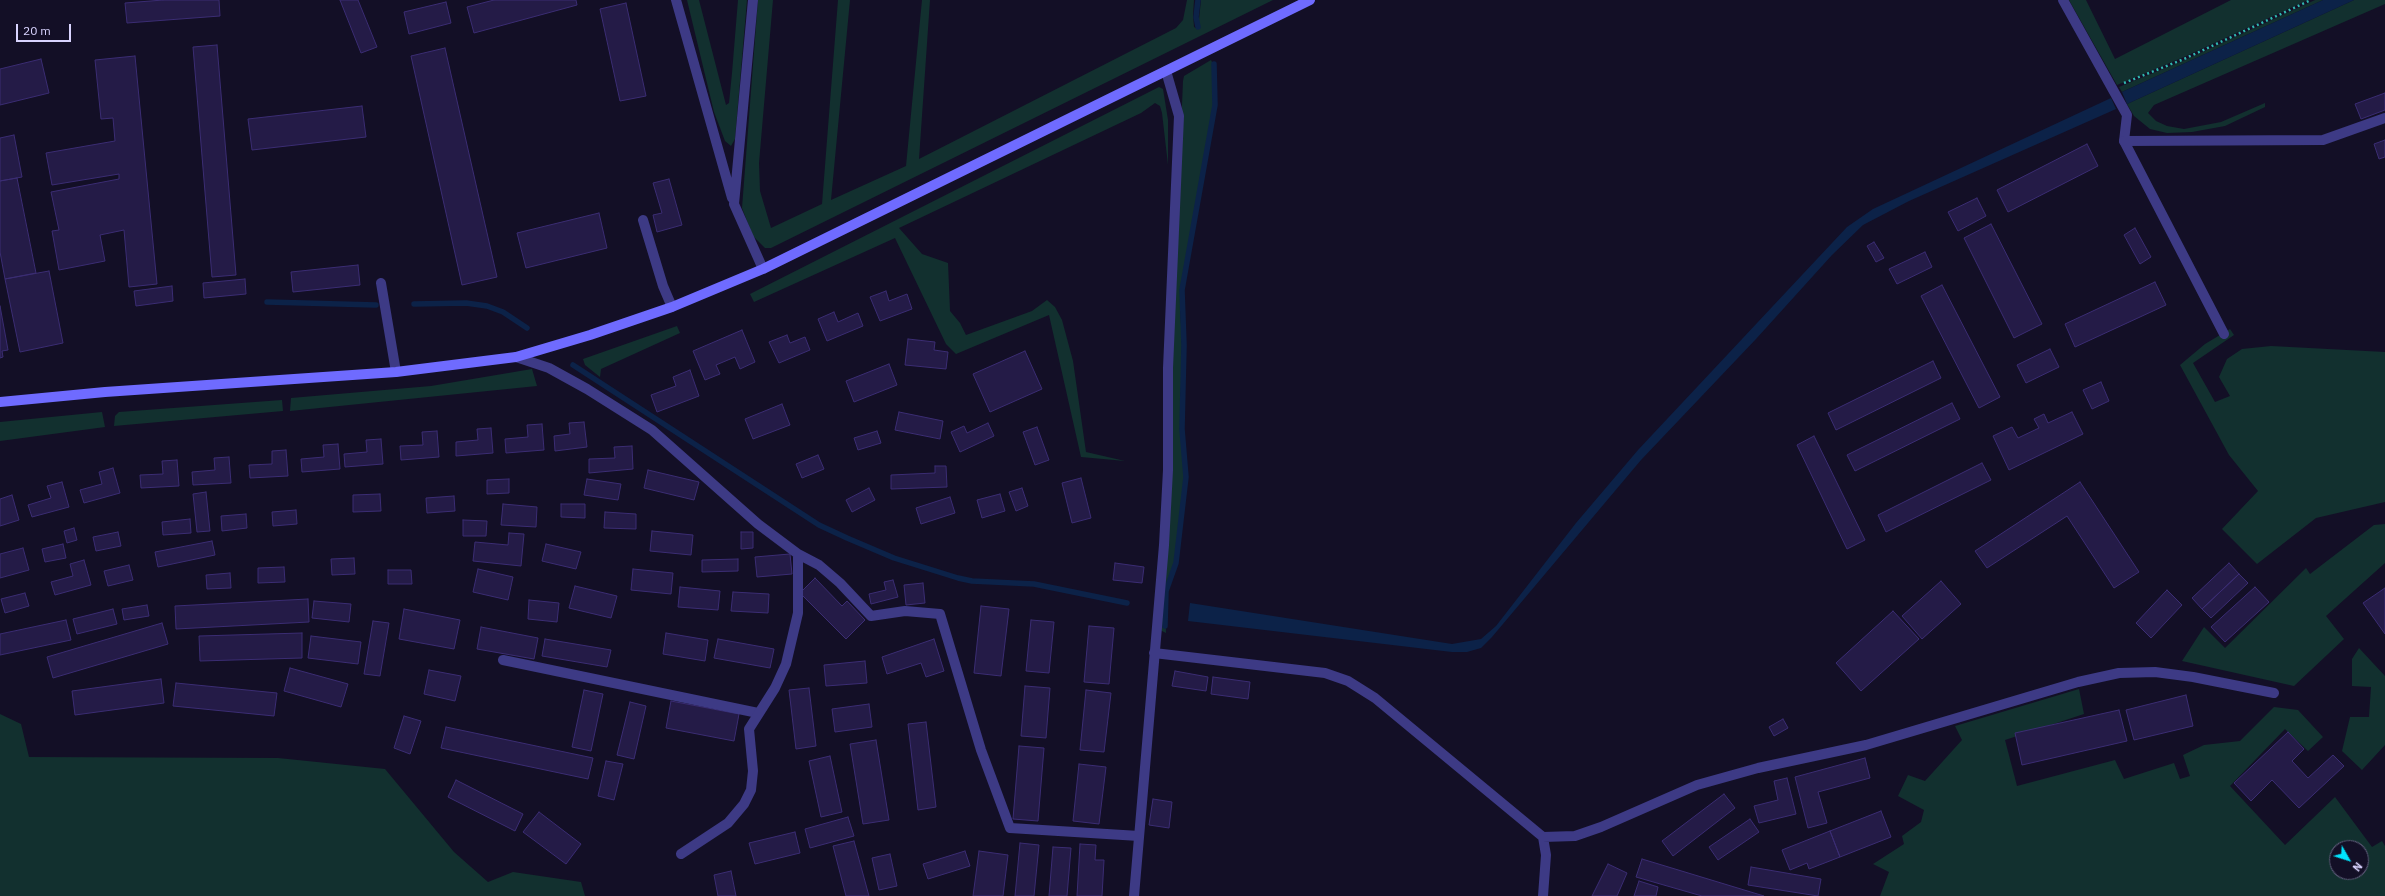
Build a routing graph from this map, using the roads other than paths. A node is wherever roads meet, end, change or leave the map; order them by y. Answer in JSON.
{"nodes":[{"id":1,"x":676,"y":0,"type":"edge"},
{"id":2,"x":753,"y":0,"type":"edge"},
{"id":3,"x":1310,"y":0,"type":"edge"},
{"id":4,"x":2063,"y":0,"type":"edge"},
{"id":5,"x":1166,"y":71,"type":"junction"},
{"id":6,"x":2385,"y":118,"type":"edge"},
{"id":7,"x":2124,"y":141,"type":"junction"},
{"id":8,"x":734,"y":204,"type":"junction"},
{"id":9,"x":643,"y":220,"type":"dead end"},
{"id":10,"x":763,"y":269,"type":"junction"},
{"id":11,"x":382,"y":284,"type":"dead end"},
{"id":12,"x":672,"y":307,"type":"junction"},
{"id":13,"x":2224,"y":334,"type":"dead end"},
{"id":14,"x":516,"y":357,"type":"junction"},
{"id":15,"x":396,"y":372,"type":"junction"},
{"id":16,"x":0,"y":402,"type":"edge"},
{"id":17,"x":798,"y":554,"type":"junction"},
{"id":18,"x":1154,"y":652,"type":"junction"},
{"id":19,"x":503,"y":660,"type":"dead end"},
{"id":20,"x":2274,"y":693,"type":"dead end"},
{"id":21,"x":758,"y":712,"type":"junction"},
{"id":22,"x":1140,"y":836,"type":"junction"},
{"id":23,"x":1543,"y":837,"type":"junction"},
{"id":24,"x":681,"y":854,"type":"dead end"},
{"id":25,"x":1134,"y":896,"type":"edge"},
{"id":26,"x":1543,"y":896,"type":"edge"}],
"edges":[{"from":1,"to":8,"type":"street"},
{"from":2,"to":8,"type":"street"},
{"from":3,"to":5,"type":"main road"},
{"from":4,"to":7,"type":"street"},
{"from":5,"to":10,"type":"main road"},
{"from":5,"to":18,"type":"street"},
{"from":6,"to":7,"type":"street"},
{"from":7,"to":13,"type":"street"},
{"from":8,"to":10,"type":"street"},
{"from":9,"to":12,"type":"street"},
{"from":10,"to":12,"type":"main road"},
{"from":11,"to":15,"type":"street"},
{"from":12,"to":14,"type":"main road"},
{"from":14,"to":15,"type":"main road"},
{"from":14,"to":17,"type":"street"},
{"from":15,"to":16,"type":"main road"},
{"from":17,"to":21,"type":"street"},
{"from":17,"to":22,"type":"street"},
{"from":18,"to":22,"type":"street"},
{"from":18,"to":23,"type":"street"},
{"from":19,"to":21,"type":"street"},
{"from":20,"to":23,"type":"street"},
{"from":21,"to":24,"type":"street"},
{"from":22,"to":25,"type":"street"},
{"from":23,"to":26,"type":"street"}]}
